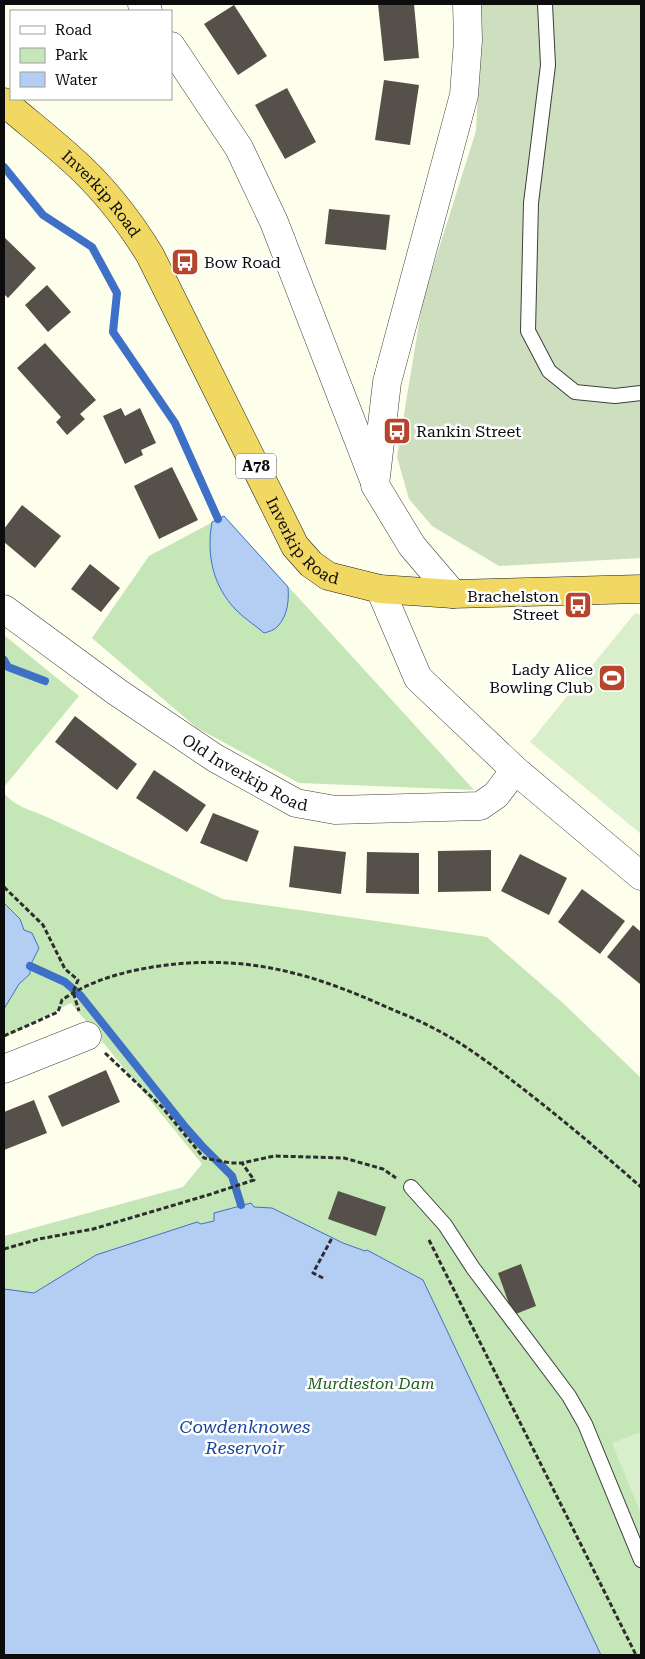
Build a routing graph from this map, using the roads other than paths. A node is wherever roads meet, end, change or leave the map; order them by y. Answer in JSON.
{"nodes":[{"id":1,"x":466,"y":4,"type":"edge"},
{"id":2,"x":545,"y":4,"type":"edge"},
{"id":3,"x":172,"y":48,"type":"edge"},
{"id":4,"x":4,"y":102,"type":"edge"},
{"id":5,"x":641,"y":393,"type":"edge"},
{"id":6,"x":376,"y":485,"type":"junction"},
{"id":7,"x":380,"y":589,"type":"junction"},
{"id":8,"x":641,"y":589,"type":"edge"},
{"id":9,"x":453,"y":594,"type":"junction"},
{"id":10,"x":4,"y":609,"type":"edge"},
{"id":11,"x":515,"y":770,"type":"junction"},
{"id":12,"x":641,"y":876,"type":"edge"},
{"id":13,"x":88,"y":1036,"type":"road end"},
{"id":14,"x":4,"y":1069,"type":"edge"},
{"id":15,"x":411,"y":1187,"type":"road end"},
{"id":16,"x":641,"y":1560,"type":"edge"}],
"edges":[{"from":1,"to":6,"type":"street"},
{"from":2,"to":5,"type":"lane"},
{"from":3,"to":6,"type":"street"},
{"from":4,"to":7,"type":"highway","name":"Inverkip Road","number":"A78"},
{"from":6,"to":9,"type":"street"},
{"from":7,"to":9,"type":"highway","name":"Inverkip Road","number":"A78"},
{"from":7,"to":11,"type":"street"},
{"from":8,"to":9,"type":"highway","name":"Inverkip Road","number":"A78"},
{"from":10,"to":11,"type":"street","name":"Old Inverkip Road"},
{"from":11,"to":12,"type":"street"},
{"from":13,"to":14,"type":"street"},
{"from":15,"to":16,"type":"lane"}]}
